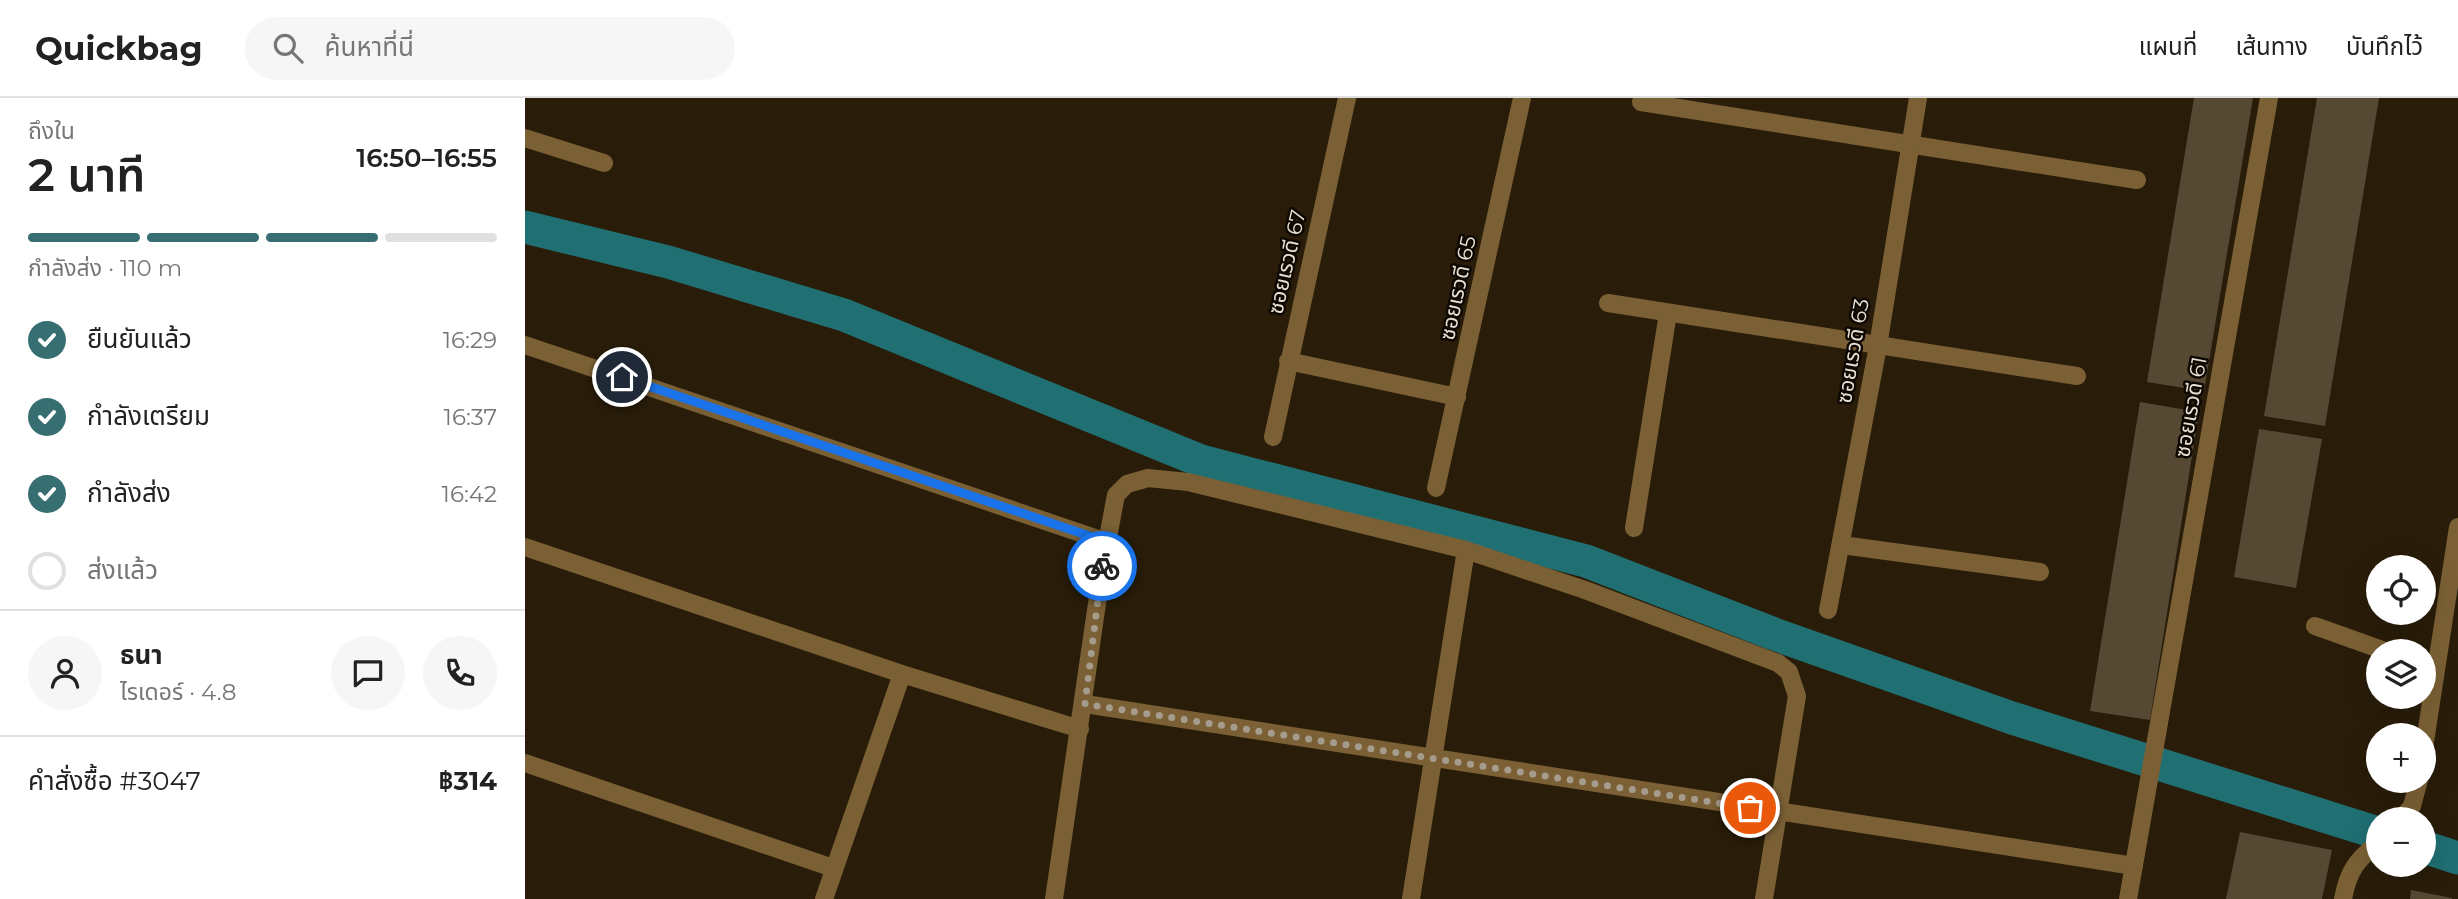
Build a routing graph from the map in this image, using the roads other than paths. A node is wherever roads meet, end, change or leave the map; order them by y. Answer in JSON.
{"nodes":[{"id":1,"x":1347,"y":98,"type":"edge"},
{"id":2,"x":1522,"y":98,"type":"edge"},
{"id":3,"x":1918,"y":98,"type":"edge"},
{"id":4,"x":2269,"y":98,"type":"edge"},
{"id":5,"x":1641,"y":102,"type":"dead end"},
{"id":6,"x":525,"y":138,"type":"edge"},
{"id":7,"x":1911,"y":143,"type":"junction"},
{"id":8,"x":604,"y":163,"type":"dead end"},
{"id":9,"x":2137,"y":180,"type":"dead end"},
{"id":10,"x":1608,"y":303,"type":"dead end"},
{"id":11,"x":1668,"y":313,"type":"junction"},
{"id":12,"x":525,"y":345,"type":"edge"},
{"id":13,"x":1878,"y":346,"type":"junction"},
{"id":14,"x":1288,"y":361,"type":"junction"},
{"id":15,"x":2077,"y":376,"type":"dead end"},
{"id":16,"x":1457,"y":397,"type":"junction"},
{"id":17,"x":1273,"y":437,"type":"dead end"},
{"id":18,"x":1436,"y":488,"type":"dead end"},
{"id":19,"x":2458,"y":527,"type":"edge"},
{"id":20,"x":1634,"y":528,"type":"dead end"},
{"id":21,"x":1107,"y":542,"type":"junction"},
{"id":22,"x":1842,"y":545,"type":"junction"},
{"id":23,"x":525,"y":547,"type":"edge"},
{"id":24,"x":1466,"y":550,"type":"junction"},
{"id":25,"x":2040,"y":572,"type":"dead end"},
{"id":26,"x":1828,"y":610,"type":"dead end"},
{"id":27,"x":2315,"y":626,"type":"dead end"},
{"id":28,"x":2436,"y":639,"type":"edge"},
{"id":29,"x":2366,"y":644,"type":"edge"},
{"id":30,"x":902,"y":674,"type":"junction"},
{"id":31,"x":1085,"y":704,"type":"junction"},
{"id":32,"x":1080,"y":729,"type":"junction"},
{"id":33,"x":1433,"y":757,"type":"junction"},
{"id":34,"x":525,"y":763,"type":"edge"},
{"id":35,"x":1777,"y":812,"type":"junction"},
{"id":36,"x":2366,"y":854,"type":"edge"},
{"id":37,"x":2134,"y":866,"type":"junction"},
{"id":38,"x":834,"y":867,"type":"junction"},
{"id":39,"x":824,"y":899,"type":"edge"},
{"id":40,"x":1054,"y":899,"type":"edge"},
{"id":41,"x":1411,"y":899,"type":"edge"},
{"id":42,"x":1764,"y":899,"type":"edge"},
{"id":43,"x":2128,"y":899,"type":"edge"},
{"id":44,"x":2343,"y":899,"type":"edge"}],
"edges":[{"from":1,"to":14,"type":"street","name":"ซอยเรวดี 67"},
{"from":2,"to":16,"type":"street","name":"ซอยเรวดี 65"},
{"from":3,"to":7,"type":"street","name":"ซอยเรวดี 63"},
{"from":4,"to":37,"type":"street","name":"ซอยเรวดี 61"},
{"from":5,"to":7,"type":"street"},
{"from":6,"to":8,"type":"street"},
{"from":7,"to":9,"type":"street"},
{"from":7,"to":13,"type":"street","name":"ซอยเรวดี 63"},
{"from":10,"to":11,"type":"street"},
{"from":11,"to":13,"type":"street"},
{"from":11,"to":20,"type":"street"},
{"from":12,"to":21,"type":"street"},
{"from":13,"to":15,"type":"street"},
{"from":13,"to":22,"type":"street","name":"ซอยเรวดี 63"},
{"from":14,"to":16,"type":"street"},
{"from":14,"to":17,"type":"street","name":"ซอยเรวดี 67"},
{"from":16,"to":18,"type":"street","name":"ซอยเรวดี 65"},
{"from":19,"to":28,"type":"street"},
{"from":21,"to":24,"type":"street"},
{"from":21,"to":31,"type":"street"},
{"from":22,"to":25,"type":"street"},
{"from":22,"to":26,"type":"street","name":"ซอยเรวดี 63"},
{"from":23,"to":30,"type":"street"},
{"from":24,"to":33,"type":"street"},
{"from":24,"to":35,"type":"street"},
{"from":27,"to":29,"type":"street"},
{"from":30,"to":32,"type":"street"},
{"from":30,"to":38,"type":"street"},
{"from":31,"to":32,"type":"street"},
{"from":31,"to":33,"type":"street"},
{"from":32,"to":40,"type":"street"},
{"from":33,"to":35,"type":"street"},
{"from":33,"to":41,"type":"street"},
{"from":34,"to":38,"type":"street"},
{"from":35,"to":37,"type":"street"},
{"from":35,"to":42,"type":"street"},
{"from":36,"to":44,"type":"street"},
{"from":37,"to":43,"type":"street","name":"ซอยเรวดี 61"},
{"from":38,"to":39,"type":"street"}]}
